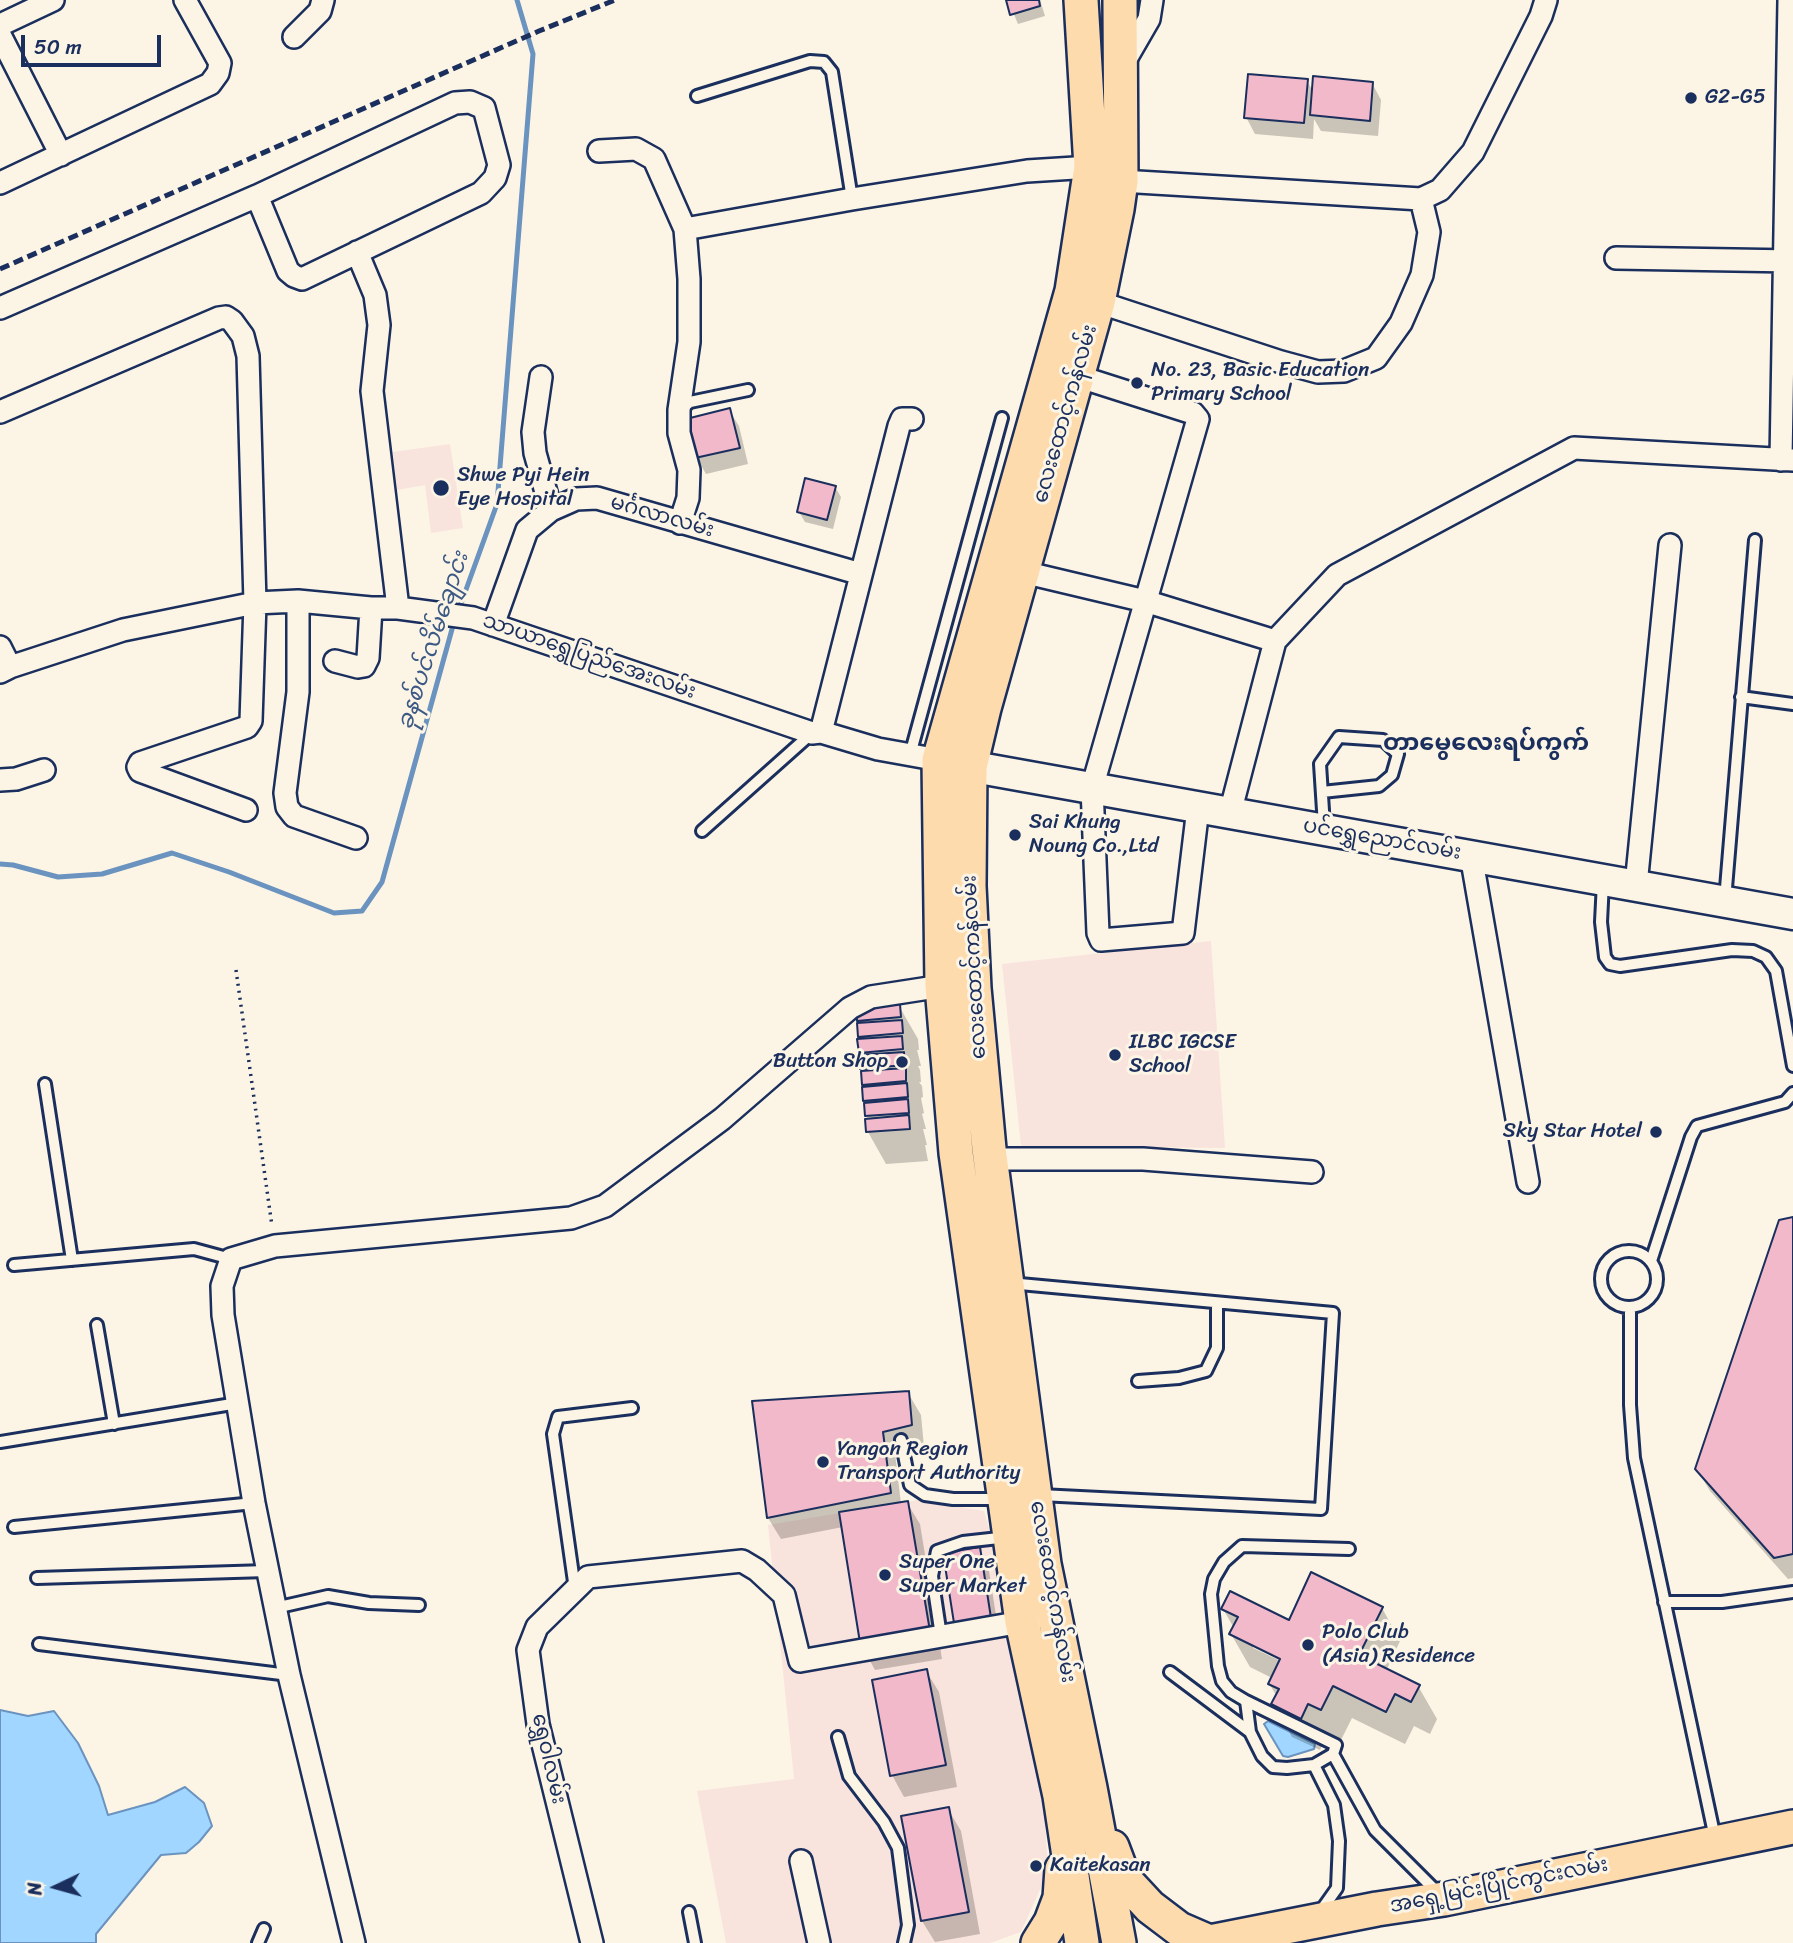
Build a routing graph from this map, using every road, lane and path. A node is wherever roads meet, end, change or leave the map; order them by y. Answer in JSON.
{"nodes":[{"id":1,"x":52,"y":0,"type":"edge"},
{"id":2,"x":186,"y":0,"type":"edge"},
{"id":3,"x":323,"y":0,"type":"edge"},
{"id":4,"x":1081,"y":0,"type":"edge"},
{"id":5,"x":1120,"y":0,"type":"edge"},
{"id":6,"x":1152,"y":0,"type":"edge"},
{"id":7,"x":1546,"y":0,"type":"edge"},
{"id":8,"x":1789,"y":0,"type":"edge"},
{"id":9,"x":0,"y":25,"type":"edge"},
{"id":10,"x":0,"y":35,"type":"edge"},
{"id":11,"x":295,"y":37,"type":"dead end"},
{"id":12,"x":1122,"y":68,"type":"junction"},
{"id":13,"x":697,"y":96,"type":"dead end"},
{"id":14,"x":600,"y":151,"type":"dead end"},
{"id":15,"x":61,"y":155,"type":"junction"},
{"id":16,"x":1091,"y":167,"type":"junction"},
{"id":17,"x":1121,"y":181,"type":"junction"},
{"id":18,"x":0,"y":183,"type":"edge"},
{"id":19,"x":257,"y":196,"type":"junction"},
{"id":20,"x":852,"y":199,"type":"junction"},
{"id":21,"x":1421,"y":199,"type":"junction"},
{"id":22,"x":685,"y":229,"type":"junction"},
{"id":23,"x":357,"y":252,"type":"junction"},
{"id":24,"x":1616,"y":258,"type":"dead end"},
{"id":25,"x":1789,"y":261,"type":"edge"},
{"id":26,"x":1098,"y":302,"type":"junction"},
{"id":27,"x":0,"y":308,"type":"edge"},
{"id":28,"x":1077,"y":376,"type":"junction"},
{"id":29,"x":541,"y":377,"type":"dead end"},
{"id":30,"x":748,"y":390,"type":"dead end"},
{"id":31,"x":679,"y":410,"type":"junction"},
{"id":32,"x":0,"y":412,"type":"edge"},
{"id":33,"x":1051,"y":417,"type":"junction"},
{"id":34,"x":1002,"y":418,"type":"dead end"},
{"id":35,"x":912,"y":419,"type":"dead end"},
{"id":36,"x":1787,"y":460,"type":"edge"},
{"id":37,"x":551,"y":509,"type":"junction"},
{"id":38,"x":680,"y":523,"type":"junction"},
{"id":39,"x":1755,"y":540,"type":"dead end"},
{"id":40,"x":1670,"y":545,"type":"dead end"},
{"id":41,"x":1017,"y":555,"type":"junction"},
{"id":42,"x":860,"y":575,"type":"junction"},
{"id":43,"x":298,"y":601,"type":"junction"},
{"id":44,"x":1145,"y":601,"type":"junction"},
{"id":45,"x":255,"y":603,"type":"junction"},
{"id":46,"x":372,"y":608,"type":"junction"},
{"id":47,"x":398,"y":608,"type":"junction"},
{"id":48,"x":483,"y":621,"type":"junction"},
{"id":49,"x":1275,"y":641,"type":"junction"},
{"id":50,"x":0,"y":647,"type":"edge"},
{"id":51,"x":335,"y":661,"type":"dead end"},
{"id":52,"x":5,"y":669,"type":"edge"},
{"id":53,"x":1741,"y":697,"type":"junction"},
{"id":54,"x":1793,"y":704,"type":"edge"},
{"id":55,"x":817,"y":733,"type":"junction"},
{"id":56,"x":940,"y":761,"type":"junction"},
{"id":57,"x":44,"y":770,"type":"dead end"},
{"id":58,"x":0,"y":780,"type":"edge"},
{"id":59,"x":1092,"y":789,"type":"junction"},
{"id":60,"x":1322,"y":792,"type":"junction"},
{"id":61,"x":1198,"y":808,"type":"junction"},
{"id":62,"x":246,"y":810,"type":"dead end"},
{"id":63,"x":1230,"y":813,"type":"junction"},
{"id":64,"x":1324,"y":830,"type":"junction"},
{"id":65,"x":702,"y":831,"type":"dead end"},
{"id":66,"x":356,"y":838,"type":"dead end"},
{"id":67,"x":1471,"y":855,"type":"junction"},
{"id":68,"x":1604,"y":879,"type":"junction"},
{"id":69,"x":1636,"y":885,"type":"junction"},
{"id":70,"x":1724,"y":902,"type":"junction"},
{"id":71,"x":1793,"y":914,"type":"edge"},
{"id":72,"x":236,"y":970,"type":"dead end"},
{"id":73,"x":942,"y":986,"type":"junction"},
{"id":74,"x":1793,"y":1066,"type":"edge"},
{"id":75,"x":44,"y":1084,"type":"dead end"},
{"id":76,"x":1793,"y":1093,"type":"edge"},
{"id":77,"x":956,"y":1153,"type":"junction"},
{"id":78,"x":989,"y":1154,"type":"junction"},
{"id":79,"x":1312,"y":1172,"type":"dead end"},
{"id":80,"x":1528,"y":1182,"type":"dead end"},
{"id":81,"x":275,"y":1246,"type":"junction"},
{"id":82,"x":231,"y":1258,"type":"junction"},
{"id":83,"x":72,"y":1260,"type":"junction"},
{"id":84,"x":1651,"y":1261,"type":"junction"},
{"id":85,"x":14,"y":1265,"type":"dead end"},
{"id":86,"x":1007,"y":1283,"type":"junction"},
{"id":87,"x":1217,"y":1303,"type":"junction"},
{"id":88,"x":1630,"y":1307,"type":"junction"},
{"id":89,"x":97,"y":1325,"type":"dead end"},
{"id":90,"x":1138,"y":1381,"type":"dead end"},
{"id":91,"x":238,"y":1402,"type":"junction"},
{"id":92,"x":632,"y":1408,"type":"dead end"},
{"id":93,"x":114,"y":1424,"type":"junction"},
{"id":94,"x":901,"y":1440,"type":"dead end"},
{"id":95,"x":0,"y":1443,"type":"edge"},
{"id":96,"x":254,"y":1503,"type":"junction"},
{"id":97,"x":1025,"y":1525,"type":"junction"},
{"id":98,"x":14,"y":1527,"type":"dead end"},
{"id":99,"x":1349,"y":1549,"type":"dead end"},
{"id":100,"x":267,"y":1571,"type":"junction"},
{"id":101,"x":37,"y":1578,"type":"dead end"},
{"id":102,"x":575,"y":1590,"type":"junction"},
{"id":103,"x":1793,"y":1592,"type":"edge"},
{"id":104,"x":1664,"y":1602,"type":"junction"},
{"id":105,"x":419,"y":1605,"type":"dead end"},
{"id":106,"x":275,"y":1608,"type":"junction"},
{"id":107,"x":1038,"y":1619,"type":"junction"},
{"id":108,"x":941,"y":1636,"type":"junction"},
{"id":109,"x":39,"y":1644,"type":"dead end"},
{"id":110,"x":1170,"y":1672,"type":"dead end"},
{"id":111,"x":289,"y":1675,"type":"junction"},
{"id":112,"x":1246,"y":1701,"type":"junction"},
{"id":113,"x":1250,"y":1732,"type":"junction"},
{"id":114,"x":838,"y":1737,"type":"dead end"},
{"id":115,"x":1333,"y":1754,"type":"junction"},
{"id":116,"x":1314,"y":1765,"type":"junction"},
{"id":117,"x":1075,"y":1792,"type":"junction"},
{"id":118,"x":1793,"y":1827,"type":"edge"},
{"id":119,"x":1716,"y":1842,"type":"junction"},
{"id":120,"x":801,"y":1861,"type":"dead end"},
{"id":121,"x":1444,"y":1899,"type":"junction"},
{"id":122,"x":689,"y":1912,"type":"dead end"},
{"id":123,"x":1313,"y":1922,"type":"junction"},
{"id":124,"x":264,"y":1929,"type":"dead end"},
{"id":125,"x":258,"y":1943,"type":"edge"},
{"id":126,"x":354,"y":1943,"type":"edge"},
{"id":127,"x":592,"y":1943,"type":"edge"},
{"id":128,"x":695,"y":1943,"type":"edge"},
{"id":129,"x":819,"y":1943,"type":"edge"},
{"id":130,"x":904,"y":1943,"type":"edge"},
{"id":131,"x":1038,"y":1943,"type":"edge"},
{"id":132,"x":1082,"y":1943,"type":"edge"},
{"id":133,"x":1119,"y":1943,"type":"edge"},
{"id":134,"x":1207,"y":1943,"type":"edge"}],
"edges":[{"from":1,"to":9,"type":"street"},
{"from":2,"to":15,"type":"street"},
{"from":3,"to":11,"type":"street"},
{"from":4,"to":16,"type":"main road","name":"လေးထောင့်ကန်လမ်း"},
{"from":5,"to":12,"type":"main road","name":"လေးထောင့်ကန်လမ်း"},
{"from":6,"to":12,"type":"street"},
{"from":7,"to":21,"type":"street"},
{"from":8,"to":25,"type":"street"},
{"from":10,"to":15,"type":"street"},
{"from":12,"to":17,"type":"main road","name":"လေးထောင့်ကန်လမ်း"},
{"from":13,"to":20,"type":"lane"},
{"from":14,"to":22,"type":"street"},
{"from":15,"to":18,"type":"street"},
{"from":16,"to":20,"type":"street"},
{"from":16,"to":33,"type":"main road","name":"လေးထောင့်ကန်လမ်း"},
{"from":17,"to":21,"type":"street"},
{"from":17,"to":26,"type":"main road","name":"လေးထောင့်ကန်လမ်း"},
{"from":19,"to":23,"type":"street"},
{"from":19,"to":23,"type":"street"},
{"from":19,"to":27,"type":"street"},
{"from":20,"to":22,"type":"street"},
{"from":21,"to":26,"type":"street"},
{"from":22,"to":31,"type":"street"},
{"from":23,"to":47,"type":"street"},
{"from":24,"to":25,"type":"street"},
{"from":25,"to":36,"type":"street"},
{"from":26,"to":28,"type":"main road","name":"လေးထောင့်ကန်လမ်း"},
{"from":28,"to":33,"type":"main road","name":"လေးထောင့်ကန်လမ်း"},
{"from":28,"to":44,"type":"street"},
{"from":29,"to":37,"type":"street"},
{"from":30,"to":31,"type":"lane"},
{"from":31,"to":38,"type":"street"},
{"from":32,"to":45,"type":"street"},
{"from":33,"to":41,"type":"main road","name":"လေးထောင့်ကန်လမ်း"},
{"from":34,"to":56,"type":"lane"},
{"from":35,"to":42,"type":"street"},
{"from":36,"to":49,"type":"street"},
{"from":37,"to":38,"type":"street","name":"မင်္ဂလာလမ်း"},
{"from":37,"to":48,"type":"street","name":"မင်္ဂလာလမ်း"},
{"from":38,"to":42,"type":"street","name":"မင်္ဂလာလမ်း"},
{"from":39,"to":53,"type":"lane"},
{"from":40,"to":69,"type":"street"},
{"from":41,"to":44,"type":"street"},
{"from":41,"to":56,"type":"main road","name":"လေးထောင့်ကန်လမ်း"},
{"from":42,"to":55,"type":"street"},
{"from":43,"to":45,"type":"street","name":"သာယာရွှေပြည်အေးလမ်း"},
{"from":43,"to":46,"type":"street","name":"သာယာရွှေပြည်အေးလမ်း"},
{"from":43,"to":66,"type":"street"},
{"from":44,"to":49,"type":"street"},
{"from":44,"to":59,"type":"street"},
{"from":45,"to":52,"type":"street","name":"သာယာရွှေပြည်အေးလမ်း"},
{"from":45,"to":62,"type":"street"},
{"from":46,"to":47,"type":"street","name":"သာယာရွှေပြည်အေးလမ်း"},
{"from":46,"to":51,"type":"street"},
{"from":47,"to":48,"type":"street","name":"သာယာရွှေပြည်အေးလမ်း"},
{"from":48,"to":55,"type":"street","name":"သာယာရွှေပြည်အေးလမ်း"},
{"from":49,"to":63,"type":"street"},
{"from":50,"to":52,"type":"street"},
{"from":53,"to":54,"type":"lane"},
{"from":53,"to":70,"type":"lane"},
{"from":55,"to":56,"type":"street","name":"သာယာရွှေပြည်အေးလမ်း"},
{"from":55,"to":65,"type":"lane"},
{"from":56,"to":59,"type":"street","name":"ပင်ရွှေညောင်လမ်း"},
{"from":56,"to":73,"type":"main road","name":"လေးထောင့်ကန်လမ်း"},
{"from":56,"to":78,"type":"main road","name":"လေးထောင့်ကန်လမ်း"},
{"from":57,"to":58,"type":"street"},
{"from":59,"to":61,"type":"street","name":"ပင်ရွှေညောင်လမ်း"},
{"from":59,"to":61,"type":"street"},
{"from":60,"to":60,"type":"lane"},
{"from":60,"to":64,"type":"lane"},
{"from":61,"to":63,"type":"street","name":"ပင်ရွှေညောင်လမ်း"},
{"from":63,"to":64,"type":"street","name":"ပင်ရွှေညောင်လမ်း"},
{"from":64,"to":67,"type":"street","name":"ပင်ရွှေညောင်လမ်း"},
{"from":67,"to":68,"type":"street","name":"ပင်ရွှေညောင်လမ်း"},
{"from":67,"to":80,"type":"street"},
{"from":68,"to":69,"type":"street","name":"ပင်ရွှေညောင်လမ်း"},
{"from":68,"to":74,"type":"lane"},
{"from":69,"to":70,"type":"street","name":"ပင်ရွှေညောင်လမ်း"},
{"from":70,"to":71,"type":"street","name":"ပင်ရွှေညောင်လမ်း"},
{"from":72,"to":81,"type":"path"},
{"from":73,"to":77,"type":"main road","name":"လေးထောင့်ကန်လမ်း"},
{"from":73,"to":81,"type":"street"},
{"from":75,"to":83,"type":"lane"},
{"from":76,"to":84,"type":"lane"},
{"from":77,"to":78,"type":"main road"},
{"from":77,"to":97,"type":"main road","name":"လေးထောင့်ကန်လမ်း"},
{"from":78,"to":79,"type":"street"},
{"from":78,"to":86,"type":"main road","name":"လေးထောင့်ကန်လမ်း"},
{"from":81,"to":82,"type":"street"},
{"from":82,"to":83,"type":"lane"},
{"from":82,"to":91,"type":"street"},
{"from":83,"to":85,"type":"lane"},
{"from":84,"to":88,"type":"lane"},
{"from":84,"to":88,"type":"lane"},
{"from":86,"to":87,"type":"lane"},
{"from":86,"to":97,"type":"main road","name":"လေးထောင့်ကန်လမ်း"},
{"from":87,"to":90,"type":"lane"},
{"from":87,"to":97,"type":"lane"},
{"from":88,"to":104,"type":"lane"},
{"from":89,"to":93,"type":"lane"},
{"from":91,"to":93,"type":"lane"},
{"from":91,"to":96,"type":"street"},
{"from":92,"to":102,"type":"lane"},
{"from":93,"to":95,"type":"lane"},
{"from":94,"to":97,"type":"lane"},
{"from":96,"to":98,"type":"lane"},
{"from":96,"to":100,"type":"street"},
{"from":97,"to":107,"type":"main road","name":"လေးထောင့်ကန်လမ်း"},
{"from":97,"to":108,"type":"lane"},
{"from":99,"to":112,"type":"lane"},
{"from":100,"to":101,"type":"lane"},
{"from":100,"to":106,"type":"street"},
{"from":102,"to":108,"type":"street","name":"ရွှေဝါလမ်း"},
{"from":102,"to":127,"type":"street","name":"ရွှေဝါလမ်း"},
{"from":103,"to":104,"type":"lane"},
{"from":104,"to":119,"type":"lane"},
{"from":105,"to":106,"type":"lane"},
{"from":106,"to":111,"type":"street"},
{"from":107,"to":108,"type":"street"},
{"from":107,"to":117,"type":"main road","name":"လေးထောင့်ကန်လမ်း"},
{"from":109,"to":111,"type":"lane"},
{"from":110,"to":113,"type":"lane"},
{"from":111,"to":126,"type":"street"},
{"from":112,"to":113,"type":"lane"},
{"from":112,"to":115,"type":"lane"},
{"from":113,"to":116,"type":"lane"},
{"from":114,"to":130,"type":"lane"},
{"from":115,"to":116,"type":"lane"},
{"from":115,"to":121,"type":"lane"},
{"from":116,"to":123,"type":"lane"},
{"from":117,"to":131,"type":"main road"},
{"from":117,"to":132,"type":"main road","name":"လေးထောင့်ကန်လမ်း"},
{"from":117,"to":133,"type":"main road","name":"လေးထောင့်ကန်လမ်း"},
{"from":117,"to":134,"type":"main road"},
{"from":118,"to":119,"type":"main road","name":"အရှေ့မြင်းပြိုင်ကွင်းလမ်း"},
{"from":119,"to":121,"type":"main road","name":"အရှေ့မြင်းပြိုင်ကွင်းလမ်း"},
{"from":120,"to":129,"type":"street"},
{"from":121,"to":123,"type":"main road","name":"အရှေ့မြင်းပြိုင်ကွင်းလမ်း"},
{"from":122,"to":128,"type":"lane"},
{"from":123,"to":134,"type":"main road","name":"အရှေ့မြင်းပြိုင်ကွင်းလမ်း"},
{"from":124,"to":125,"type":"lane"}]}
